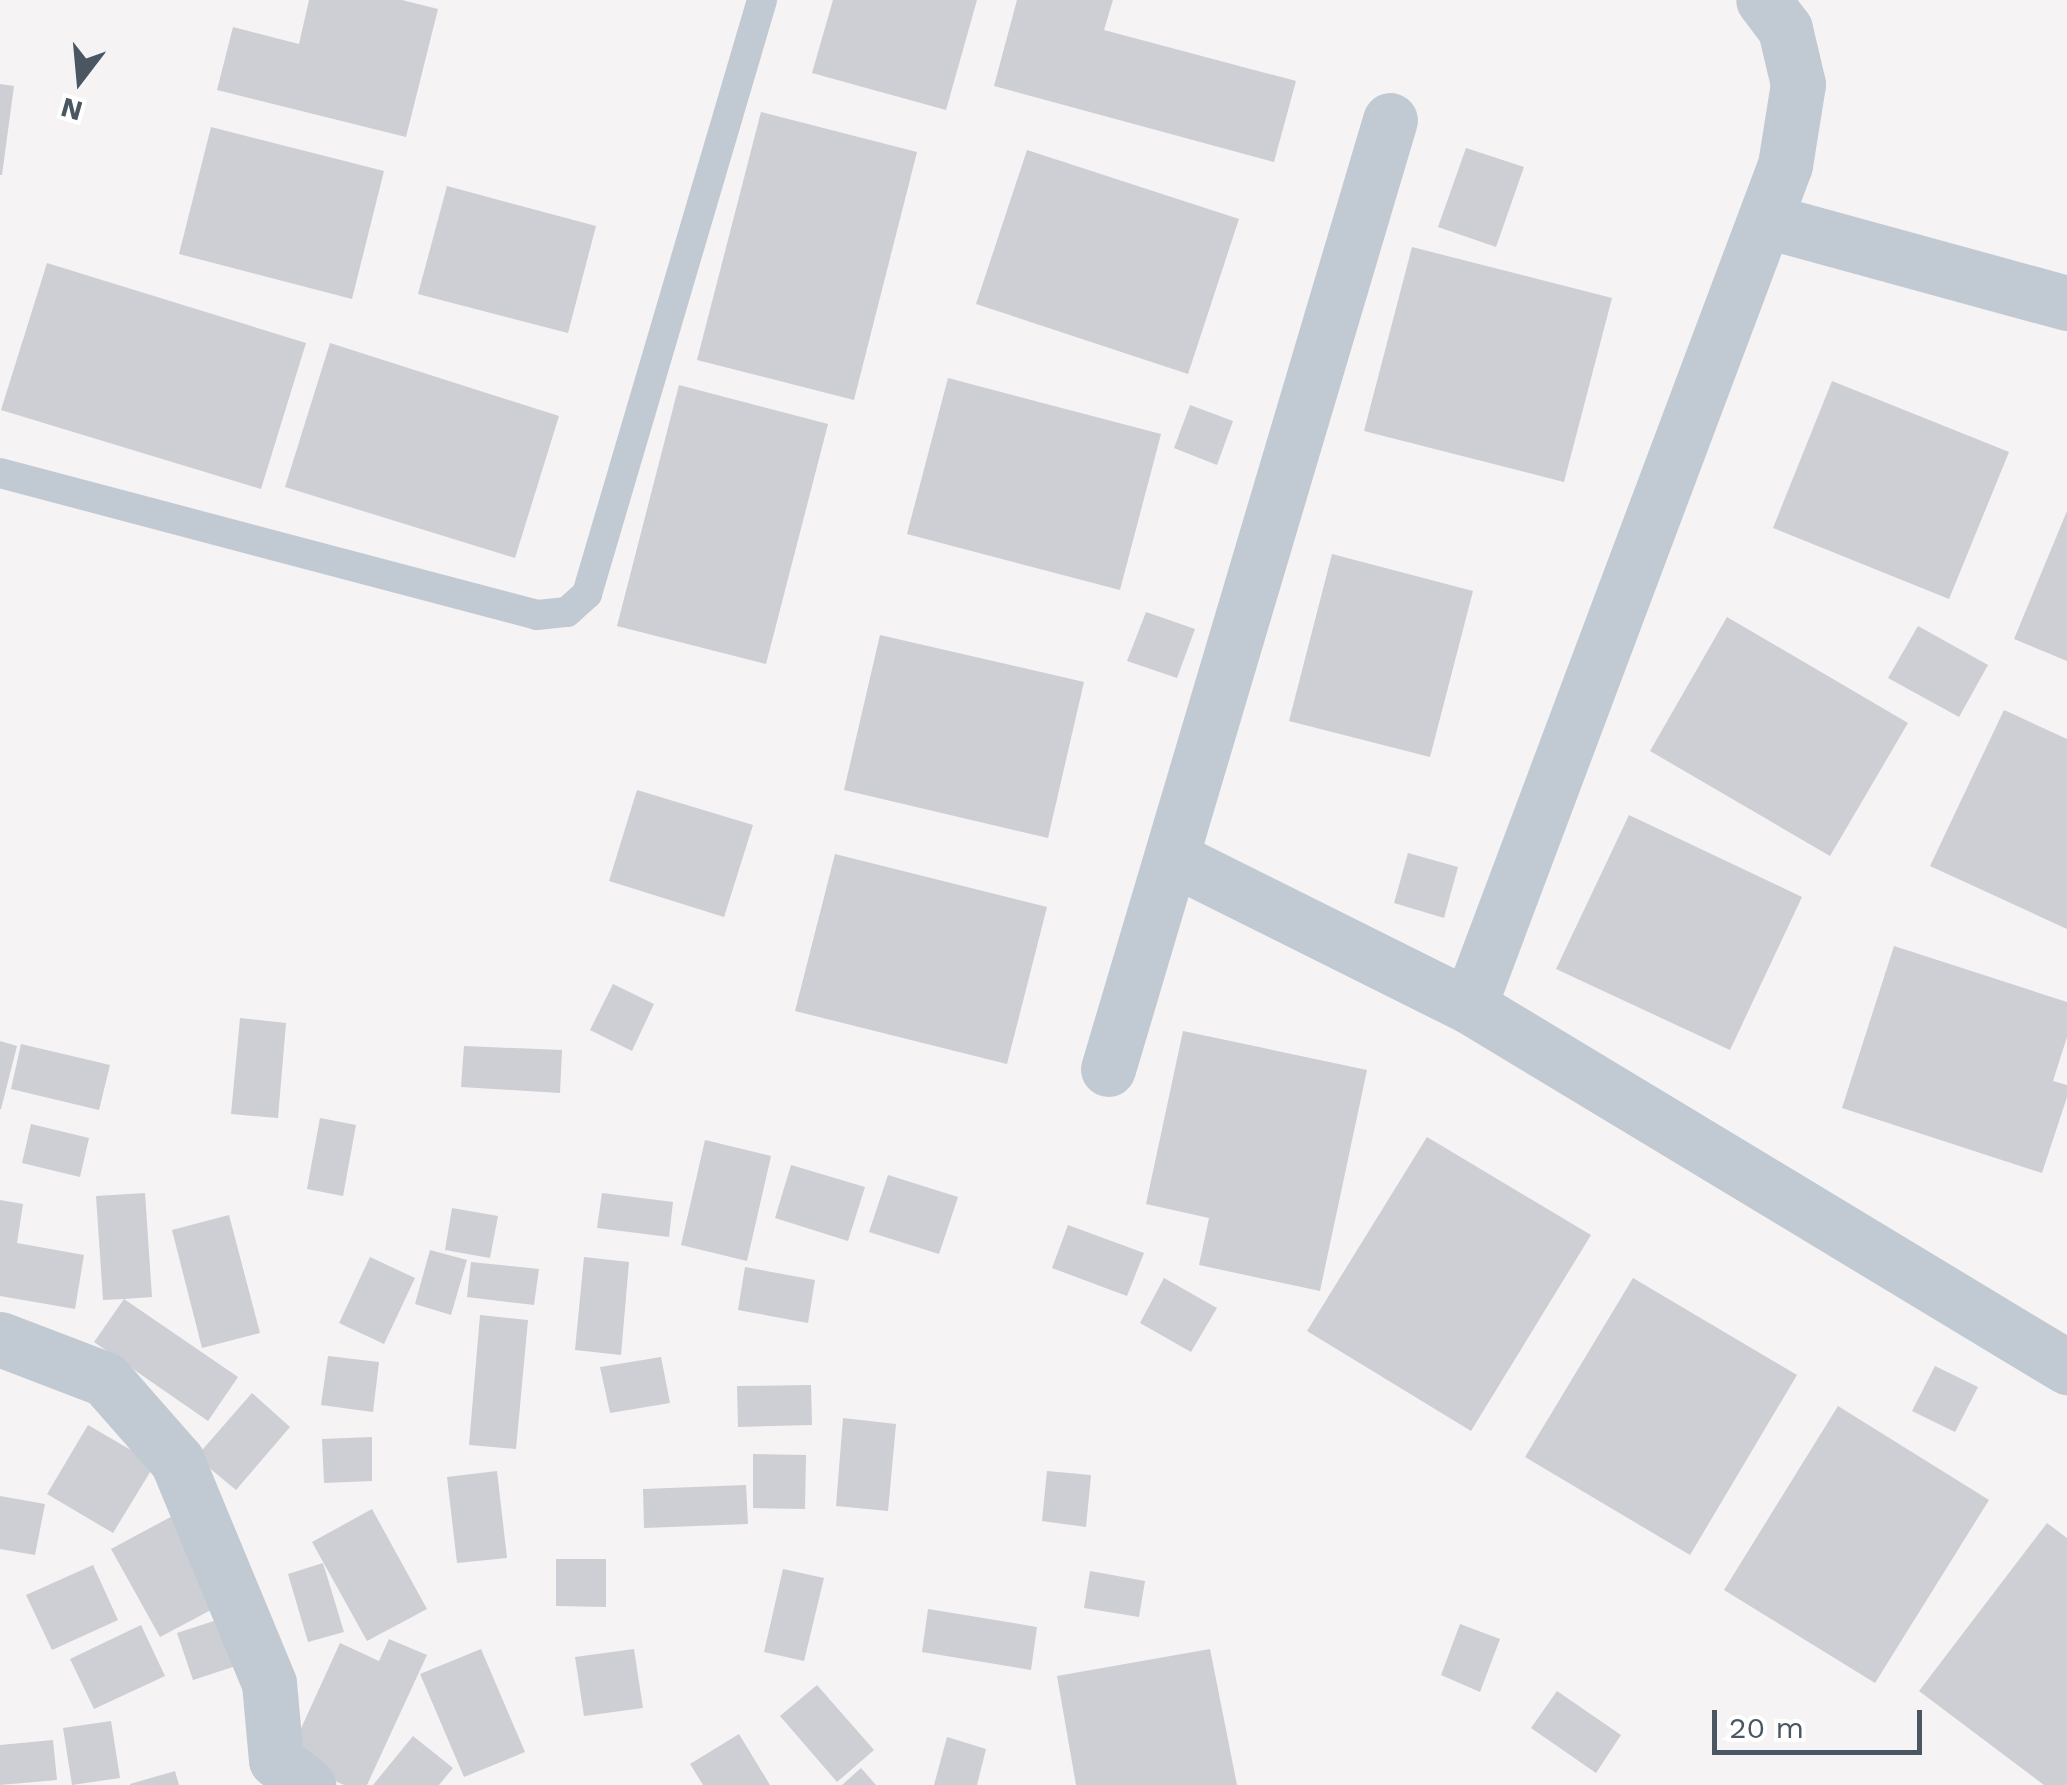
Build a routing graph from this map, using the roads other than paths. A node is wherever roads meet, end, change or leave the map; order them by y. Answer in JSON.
{"nodes":[{"id":1,"x":762,"y":0,"type":"edge"},
{"id":2,"x":1762,"y":0,"type":"edge"},
{"id":3,"x":1390,"y":120,"type":"dead end"},
{"id":4,"x":1767,"y":221,"type":"junction"},
{"id":5,"x":2067,"y":303,"type":"edge"},
{"id":6,"x":0,"y":473,"type":"edge"},
{"id":7,"x":1174,"y":860,"type":"junction"},
{"id":8,"x":1468,"y":1006,"type":"junction"},
{"id":9,"x":1108,"y":1069,"type":"dead end"},
{"id":10,"x":0,"y":1339,"type":"edge"},
{"id":11,"x":2067,"y":1366,"type":"edge"},
{"id":12,"x":308,"y":1785,"type":"edge"}],
"edges":[{"from":1,"to":6,"type":"lane"},
{"from":2,"to":4,"type":"street"},
{"from":3,"to":7,"type":"street"},
{"from":4,"to":5,"type":"street"},
{"from":4,"to":8,"type":"street"},
{"from":7,"to":8,"type":"street"},
{"from":7,"to":9,"type":"street"},
{"from":8,"to":11,"type":"street"},
{"from":10,"to":12,"type":"street"}]}
